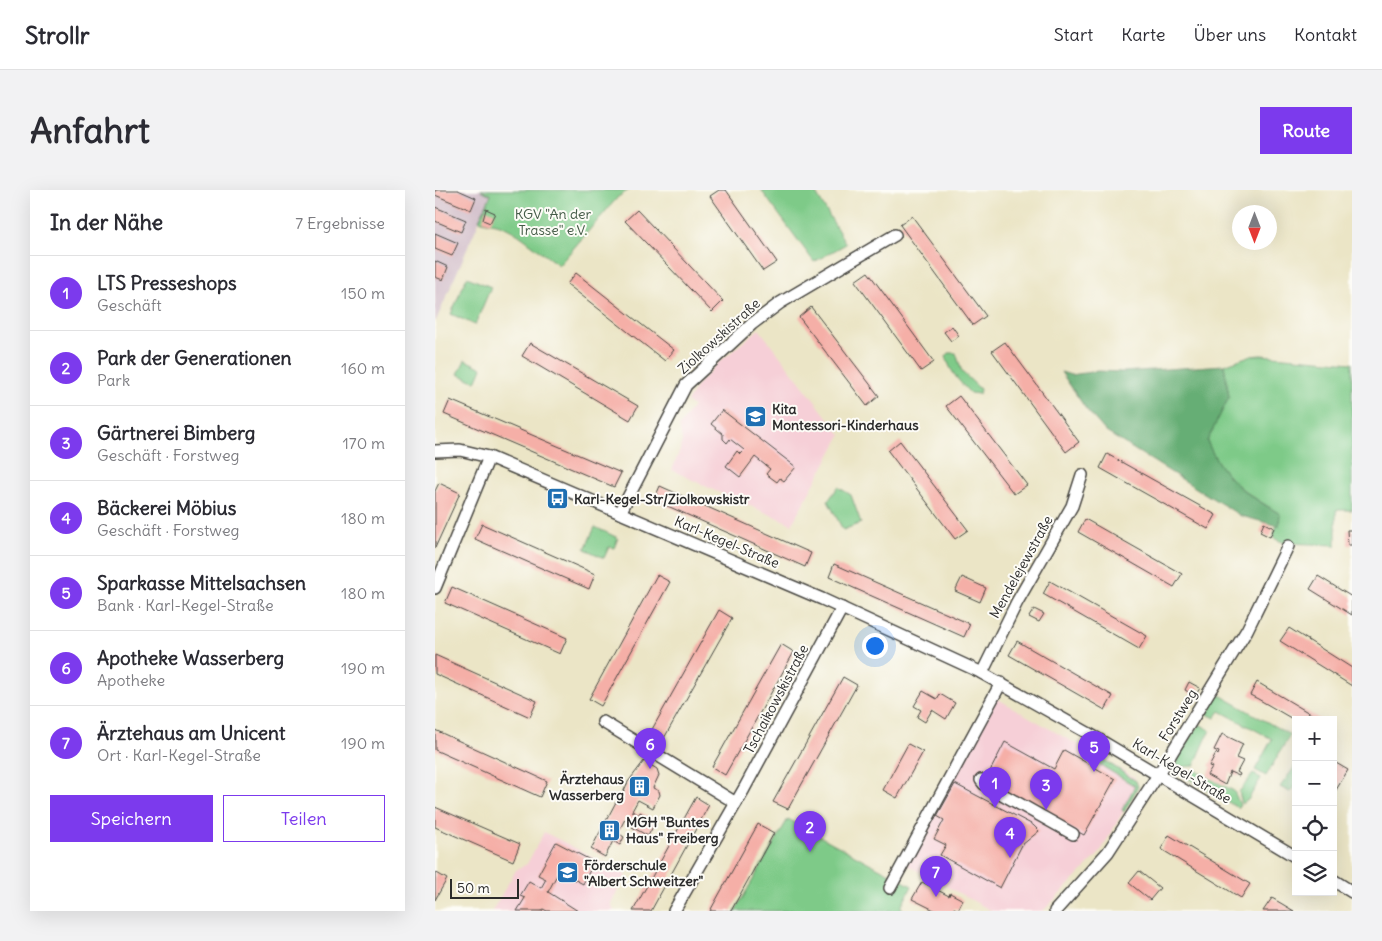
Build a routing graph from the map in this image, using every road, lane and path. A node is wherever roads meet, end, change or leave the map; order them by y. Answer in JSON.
{"nodes":[{"id":1,"x":895,"y":235,"type":"dead end"},
{"id":2,"x":435,"y":451,"type":"edge"},
{"id":3,"x":489,"y":457,"type":"junction"},
{"id":4,"x":1082,"y":475,"type":"dead end"},
{"id":5,"x":620,"y":513,"type":"junction"},
{"id":6,"x":1288,"y":546,"type":"dead end"},
{"id":7,"x":435,"y":588,"type":"edge"},
{"id":8,"x":842,"y":608,"type":"junction"},
{"id":9,"x":982,"y":673,"type":"junction"},
{"id":10,"x":1001,"y":683,"type":"junction"},
{"id":11,"x":603,"y":722,"type":"dead end"},
{"id":12,"x":1158,"y":775,"type":"junction"},
{"id":13,"x":981,"y":780,"type":"dead end"},
{"id":14,"x":736,"y":803,"type":"junction"},
{"id":15,"x":1073,"y":834,"type":"dead end"},
{"id":16,"x":1292,"y":855,"type":"edge"},
{"id":17,"x":1337,"y":883,"type":"edge"},
{"id":18,"x":890,"y":888,"type":"dead end"},
{"id":19,"x":1352,"y":892,"type":"edge"},
{"id":20,"x":674,"y":911,"type":"edge"},
{"id":21,"x":1055,"y":911,"type":"edge"}],
"edges":[{"from":1,"to":5,"type":"street","name":"Ziolkowskistraße"},
{"from":2,"to":3,"type":"street","name":"Karl-Kegel-Straße"},
{"from":3,"to":5,"type":"street","name":"Karl-Kegel-Straße"},
{"from":3,"to":7,"type":"street"},
{"from":4,"to":9,"type":"street","name":"Mendelejewstraße"},
{"from":5,"to":8,"type":"street","name":"Karl-Kegel-Straße"},
{"from":6,"to":12,"type":"street","name":"Forstweg"},
{"from":8,"to":9,"type":"street","name":"Karl-Kegel-Straße"},
{"from":8,"to":14,"type":"street","name":"Tschaikowskistraße"},
{"from":9,"to":10,"type":"street","name":"Karl-Kegel-Straße"},
{"from":10,"to":12,"type":"street","name":"Karl-Kegel-Straße"},
{"from":10,"to":18,"type":"street"},
{"from":11,"to":14,"type":"street"},
{"from":12,"to":16,"type":"street","name":"Karl-Kegel-Straße"},
{"from":12,"to":21,"type":"street","name":"Forstweg"},
{"from":13,"to":15,"type":"street"},
{"from":14,"to":20,"type":"street","name":"Tschaikowskistraße"},
{"from":17,"to":19,"type":"street"}]}
